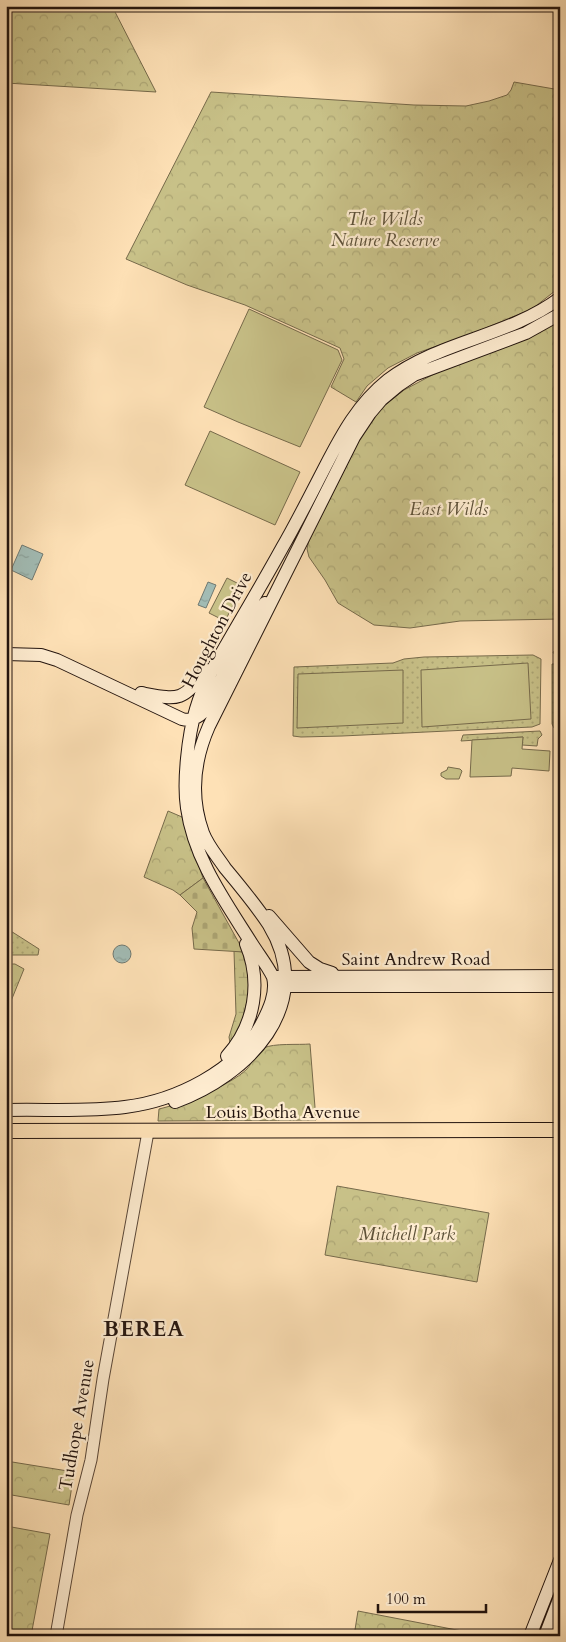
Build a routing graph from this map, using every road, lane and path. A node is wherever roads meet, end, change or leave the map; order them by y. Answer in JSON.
{"nodes":[{"id":1,"x":560,"y":298,"type":"edge"},
{"id":2,"x":560,"y":314,"type":"edge"},
{"id":3,"x":282,"y":582,"type":"junction"},
{"id":4,"x":228,"y":643,"type":"junction"},
{"id":5,"x":6,"y":647,"type":"edge"},
{"id":6,"x":6,"y":654,"type":"edge"},
{"id":7,"x":141,"y":693,"type":"junction"},
{"id":8,"x":188,"y":719,"type":"junction"},
{"id":9,"x":195,"y":784,"type":"junction"},
{"id":10,"x":215,"y":854,"type":"junction"},
{"id":11,"x":228,"y":870,"type":"junction"},
{"id":12,"x":209,"y":874,"type":"junction"},
{"id":13,"x":220,"y":894,"type":"junction"},
{"id":14,"x":354,"y":976,"type":"junction"},
{"id":15,"x":560,"y":976,"type":"edge"},
{"id":16,"x":279,"y":982,"type":"junction"},
{"id":17,"x":560,"y":986,"type":"edge"},
{"id":18,"x":191,"y":1086,"type":"junction"},
{"id":19,"x":6,"y":1110,"type":"edge"},
{"id":20,"x":6,"y":1114,"type":"edge"},
{"id":21,"x":560,"y":1130,"type":"edge"},
{"id":22,"x":6,"y":1131,"type":"edge"},
{"id":23,"x":148,"y":1132,"type":"junction"},
{"id":24,"x":560,"y":1560,"type":"edge"},
{"id":25,"x":560,"y":1597,"type":"edge"},
{"id":26,"x":56,"y":1636,"type":"edge"},
{"id":27,"x":530,"y":1636,"type":"edge"},
{"id":28,"x":544,"y":1636,"type":"edge"}],
"edges":[{"from":1,"to":4,"type":"main road","name":"Houghton Drive"},
{"from":2,"to":3,"type":"main road","name":"Houghton Drive"},
{"from":3,"to":8,"type":"main road"},
{"from":3,"to":9,"type":"main road","name":"Houghton Drive"},
{"from":4,"to":7,"type":"main road"},
{"from":4,"to":8,"type":"main road","name":"Houghton Drive"},
{"from":5,"to":7,"type":"main road"},
{"from":6,"to":8,"type":"main road"},
{"from":7,"to":8,"type":"main road"},
{"from":8,"to":9,"type":"main road"},
{"from":8,"to":12,"type":"main road","name":"Houghton Drive"},
{"from":9,"to":10,"type":"main road","name":"Houghton Drive"},
{"from":10,"to":11,"type":"main road","name":"Houghton Drive"},
{"from":10,"to":12,"type":"main road"},
{"from":11,"to":14,"type":"main road"},
{"from":11,"to":16,"type":"main road","name":"Houghton Drive"},
{"from":12,"to":13,"type":"main road","name":"Houghton Drive"},
{"from":13,"to":16,"type":"main road","name":"Houghton Drive"},
{"from":13,"to":18,"type":"main road"},
{"from":14,"to":15,"type":"main road","name":"Saint Andrew Road"},
{"from":14,"to":16,"type":"main road","name":"Saint Andrew Road"},
{"from":16,"to":17,"type":"main road","name":"Saint Andrew Road"},
{"from":16,"to":18,"type":"main road","name":"Houghton Drive"},
{"from":16,"to":20,"type":"main road","name":"Houghton Drive"},
{"from":18,"to":19,"type":"main road","name":"Houghton Drive"},
{"from":21,"to":23,"type":"main road","name":"Louis Botha Avenue"},
{"from":22,"to":23,"type":"main road","name":"Louis Botha Avenue"},
{"from":23,"to":26,"type":"street","name":"Tudhope Avenue"},
{"from":24,"to":27,"type":"main road"},
{"from":25,"to":28,"type":"main road"}]}
